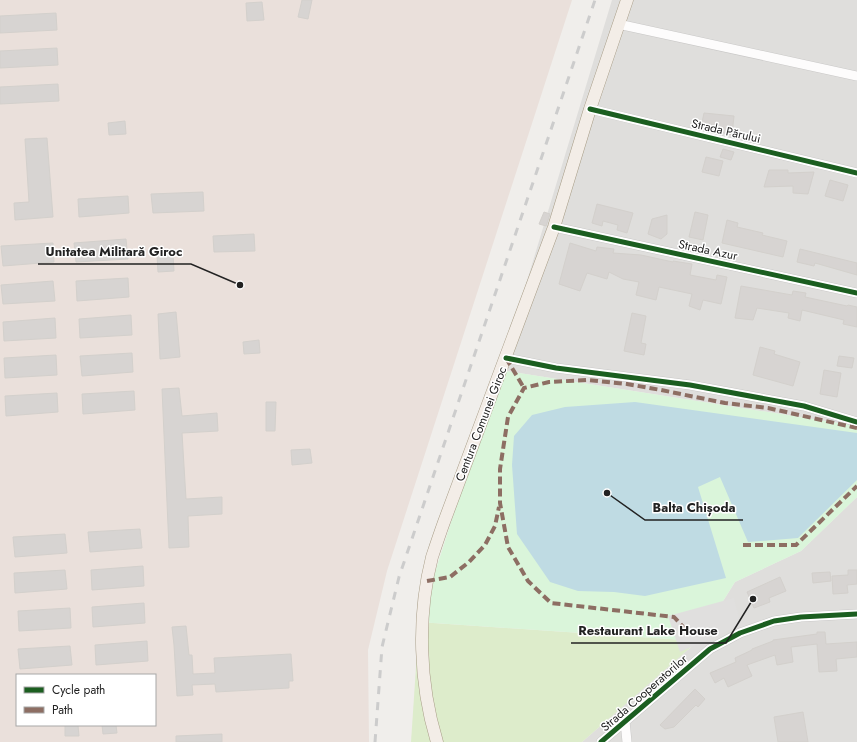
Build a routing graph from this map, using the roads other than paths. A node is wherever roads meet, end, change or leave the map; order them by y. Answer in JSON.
{"nodes":[{"id":1,"x":627,"y":0,"type":"edge"},
{"id":2,"x":618,"y":24,"type":"junction"},
{"id":3,"x":857,"y":76,"type":"edge"},
{"id":4,"x":590,"y":109,"type":"junction"},
{"id":5,"x":857,"y":173,"type":"edge"},
{"id":6,"x":554,"y":227,"type":"junction"},
{"id":7,"x":857,"y":293,"type":"edge"},
{"id":8,"x":506,"y":358,"type":"junction"},
{"id":9,"x":857,"y":422,"type":"edge"},
{"id":10,"x":857,"y":614,"type":"edge"},
{"id":11,"x":625,"y":721,"type":"junction"},
{"id":12,"x":437,"y":742,"type":"edge"},
{"id":13,"x":601,"y":742,"type":"edge"},
{"id":14,"x":627,"y":742,"type":"edge"}],
"edges":[{"from":1,"to":2,"type":"main road","name":"Centura Comunei Giroc"},
{"from":2,"to":3,"type":"street"},
{"from":2,"to":4,"type":"main road","name":"Centura Comunei Giroc"},
{"from":4,"to":5,"type":"street","name":"Strada Părului"},
{"from":4,"to":6,"type":"main road","name":"Centura Comunei Giroc"},
{"from":6,"to":7,"type":"street","name":"Strada Azur"},
{"from":6,"to":8,"type":"main road","name":"Centura Comunei Giroc"},
{"from":8,"to":9,"type":"street"},
{"from":8,"to":12,"type":"main road","name":"Centura Comunei Giroc"},
{"from":10,"to":11,"type":"street","name":"Strada Cooperatorilor"},
{"from":11,"to":13,"type":"street","name":"Strada Cooperatorilor"},
{"from":11,"to":14,"type":"street"}]}
